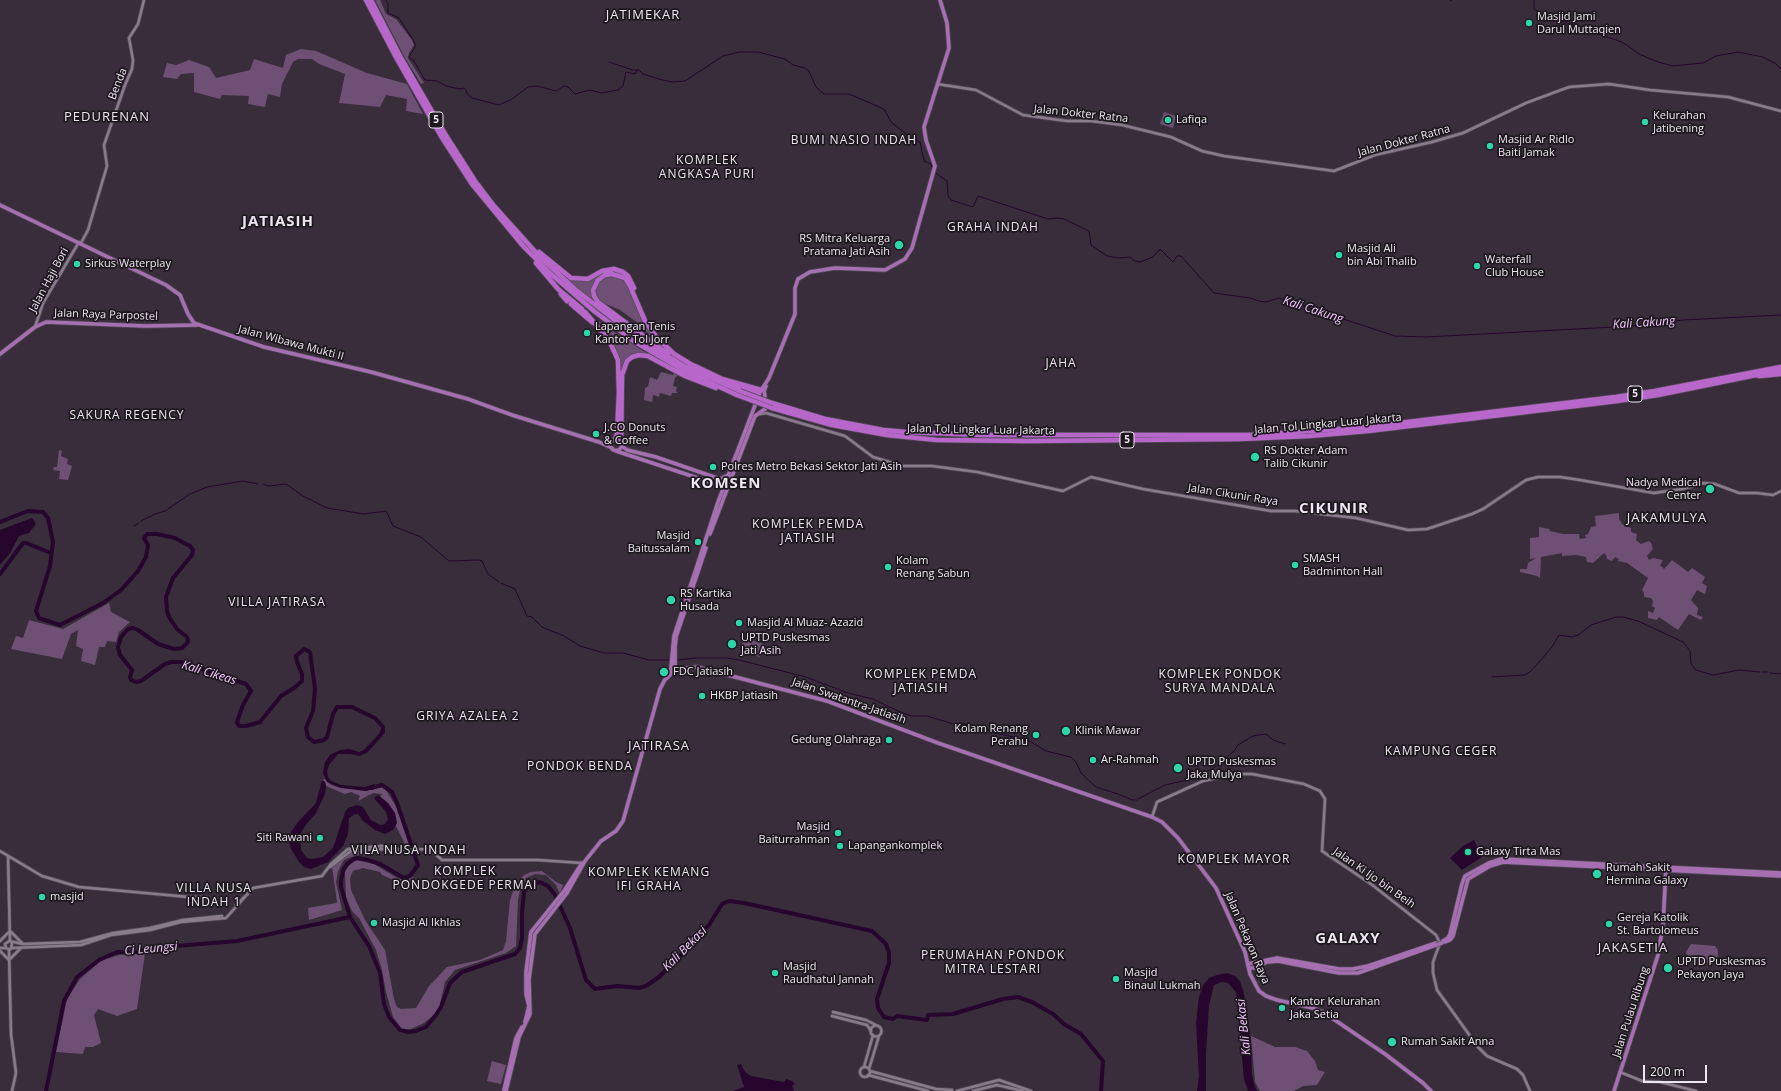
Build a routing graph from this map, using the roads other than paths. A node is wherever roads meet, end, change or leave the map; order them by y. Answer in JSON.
{"nodes":[{"id":1,"x":144,"y":0,"type":"edge"},
{"id":2,"x":366,"y":0,"type":"edge"},
{"id":3,"x":371,"y":0,"type":"edge"},
{"id":4,"x":940,"y":0,"type":"edge"},
{"id":5,"x":937,"y":84,"type":"junction"},
{"id":6,"x":1781,"y":111,"type":"edge"},
{"id":7,"x":0,"y":205,"type":"edge"},
{"id":8,"x":524,"y":240,"type":"junction"},
{"id":9,"x":80,"y":242,"type":"junction"},
{"id":10,"x":524,"y":247,"type":"junction"},
{"id":11,"x":558,"y":289,"type":"junction"},
{"id":12,"x":596,"y":323,"type":"junction"},
{"id":13,"x":198,"y":325,"type":"junction"},
{"id":14,"x":35,"y":327,"type":"junction"},
{"id":15,"x":0,"y":354,"type":"edge"},
{"id":16,"x":684,"y":366,"type":"junction"},
{"id":17,"x":1781,"y":367,"type":"edge"},
{"id":18,"x":1781,"y":370,"type":"edge"},
{"id":19,"x":1781,"y":374,"type":"edge"},
{"id":20,"x":1742,"y":377,"type":"junction"},
{"id":21,"x":769,"y":378,"type":"junction"},
{"id":22,"x":731,"y":392,"type":"junction"},
{"id":23,"x":760,"y":392,"type":"junction"},
{"id":24,"x":739,"y":393,"type":"junction"},
{"id":25,"x":765,"y":396,"type":"junction"},
{"id":26,"x":771,"y":404,"type":"junction"},
{"id":27,"x":778,"y":417,"type":"junction"},
{"id":28,"x":754,"y":419,"type":"junction"},
{"id":29,"x":613,"y":440,"type":"junction"},
{"id":30,"x":621,"y":444,"type":"junction"},
{"id":31,"x":608,"y":445,"type":"junction"},
{"id":32,"x":612,"y":448,"type":"junction"},
{"id":33,"x":616,"y":451,"type":"junction"},
{"id":34,"x":704,"y":473,"type":"junction"},
{"id":35,"x":727,"y":475,"type":"junction"},
{"id":36,"x":703,"y":480,"type":"junction"},
{"id":37,"x":728,"y":480,"type":"junction"},
{"id":38,"x":715,"y":484,"type":"junction"},
{"id":39,"x":725,"y":487,"type":"junction"},
{"id":40,"x":1781,"y":491,"type":"edge"},
{"id":41,"x":719,"y":497,"type":"junction"},
{"id":42,"x":673,"y":659,"type":"junction"},
{"id":43,"x":673,"y":669,"type":"junction"},
{"id":44,"x":990,"y":760,"type":"joint"},
{"id":45,"x":1152,"y":817,"type":"junction"},
{"id":46,"x":0,"y":851,"type":"edge"},
{"id":47,"x":8,"y":855,"type":"junction"},
{"id":48,"x":584,"y":863,"type":"junction"},
{"id":49,"x":1666,"y":868,"type":"junction"},
{"id":50,"x":1675,"y":869,"type":"junction"},
{"id":51,"x":1781,"y":873,"type":"edge"},
{"id":52,"x":1781,"y":876,"type":"edge"},
{"id":53,"x":568,"y":886,"type":"junction"},
{"id":54,"x":206,"y":897,"type":"dead end"},
{"id":55,"x":555,"y":904,"type":"junction"},
{"id":56,"x":10,"y":931,"type":"junction"},
{"id":57,"x":122,"y":933,"type":"junction"},
{"id":58,"x":11,"y":942,"type":"junction"},
{"id":59,"x":0,"y":943,"type":"edge"},
{"id":60,"x":6,"y":943,"type":"junction"},
{"id":61,"x":23,"y":944,"type":"junction"},
{"id":62,"x":0,"y":948,"type":"edge"},
{"id":63,"x":6,"y":948,"type":"junction"},
{"id":64,"x":22,"y":948,"type":"junction"},
{"id":65,"x":11,"y":949,"type":"junction"},
{"id":66,"x":0,"y":951,"type":"edge"},
{"id":67,"x":1246,"y":955,"type":"junction"},
{"id":68,"x":9,"y":960,"type":"junction"},
{"id":69,"x":1248,"y":964,"type":"junction"},
{"id":70,"x":1257,"y":964,"type":"junction"},
{"id":71,"x":1249,"y":968,"type":"junction"},
{"id":72,"x":1252,"y":979,"type":"junction"},
{"id":73,"x":833,"y":1012,"type":"dead end"},
{"id":74,"x":832,"y":1016,"type":"dead end"},
{"id":75,"x":876,"y":1025,"type":"junction"},
{"id":76,"x":871,"y":1031,"type":"junction"},
{"id":77,"x":873,"y":1035,"type":"junction"},
{"id":78,"x":879,"y":1036,"type":"junction"},
{"id":79,"x":864,"y":1067,"type":"junction"},
{"id":80,"x":869,"y":1070,"type":"junction"},
{"id":81,"x":1620,"y":1072,"type":"junction"},
{"id":82,"x":868,"y":1075,"type":"junction"},
{"id":83,"x":12,"y":1091,"type":"edge"},
{"id":84,"x":505,"y":1091,"type":"edge"},
{"id":85,"x":928,"y":1091,"type":"edge"},
{"id":86,"x":952,"y":1091,"type":"edge"},
{"id":87,"x":957,"y":1091,"type":"edge"},
{"id":88,"x":973,"y":1091,"type":"edge"},
{"id":89,"x":1023,"y":1091,"type":"edge"},
{"id":90,"x":1031,"y":1091,"type":"edge"},
{"id":91,"x":1431,"y":1091,"type":"edge"},
{"id":92,"x":1530,"y":1091,"type":"edge"},
{"id":93,"x":1614,"y":1091,"type":"edge"},
{"id":94,"x":1696,"y":1091,"type":"edge"}],
"edges":[{"from":1,"to":9,"type":"street","name":"Benda"},
{"from":2,"to":10,"type":"highway","name":"Jalan Tol Lingkar Luar Jakarta","number":"5"},
{"from":3,"to":8,"type":"highway","name":"Jalan Tol Lingkar Luar Jakarta","number":"5"},
{"from":4,"to":5,"type":"main road"},
{"from":5,"to":6,"type":"street","name":"Jalan Dokter Ratna"},
{"from":5,"to":21,"type":"main road"},
{"from":7,"to":9,"type":"main road"},
{"from":8,"to":16,"type":"highway","name":"Jalan Tol Lingkar Luar Jakarta","number":"5"},
{"from":8,"to":23,"type":"highway"},
{"from":9,"to":13,"type":"main road"},
{"from":9,"to":14,"type":"street","name":"Jalan Haji Bori"},
{"from":10,"to":11,"type":"highway"},
{"from":10,"to":22,"type":"highway","name":"Jalan Tol Lingkar Luar Jakarta","number":"5"},
{"from":11,"to":12,"type":"highway"},
{"from":11,"to":12,"type":"highway"},
{"from":12,"to":29,"type":"highway"},
{"from":13,"to":14,"type":"main road","name":"Jalan Raya Parpostel"},
{"from":13,"to":31,"type":"main road","name":"Jalan Wibawa Mukti II"},
{"from":14,"to":15,"type":"main road","name":"Jalan Raya Parpostel"},
{"from":16,"to":23,"type":"highway"},
{"from":16,"to":24,"type":"highway","name":"Jalan Tol Lingkar Luar Jakarta","number":"5"},
{"from":17,"to":26,"type":"highway","name":"Jalan Tol Lingkar Luar Jakarta","number":"5"},
{"from":18,"to":20,"type":"highway","name":"Jalan Tol Lingkar Luar Jakarta"},
{"from":19,"to":20,"type":"highway"},
{"from":20,"to":26,"type":"highway","name":"Jalan Tol Lingkar Luar Jakarta","number":"5"},
{"from":21,"to":23,"type":"main road"},
{"from":21,"to":25,"type":"main road"},
{"from":22,"to":24,"type":"highway","name":"Jalan Tol Lingkar Luar Jakarta","number":"5"},
{"from":22,"to":30,"type":"highway"},
{"from":23,"to":25,"type":"main road"},
{"from":23,"to":35,"type":"main road"},
{"from":24,"to":26,"type":"highway","name":"Jalan Tol Lingkar Luar Jakarta","number":"5","bridge":true},
{"from":25,"to":26,"type":"main road"},
{"from":26,"to":27,"type":"street"},
{"from":26,"to":28,"type":"main road"},
{"from":27,"to":28,"type":"street","name":"Jalan Cikunir Raya"},
{"from":27,"to":40,"type":"street","name":"Jalan Cikunir Raya"},
{"from":28,"to":37,"type":"main road"},
{"from":29,"to":30,"type":"main road"},
{"from":29,"to":31,"type":"main road"},
{"from":29,"to":32,"type":"main road"},
{"from":30,"to":33,"type":"main road"},
{"from":30,"to":34,"type":"main road"},
{"from":31,"to":32,"type":"main road","name":"Jalan Wibawa Mukti II"},
{"from":32,"to":33,"type":"main road","name":"Jalan Wibawa Mukti II"},
{"from":33,"to":36,"type":"main road"},
{"from":34,"to":35,"type":"main road"},
{"from":34,"to":36,"type":"main road"},
{"from":35,"to":37,"type":"main road"},
{"from":36,"to":38,"type":"main road"},
{"from":37,"to":39,"type":"main road"},
{"from":38,"to":39,"type":"main road"},
{"from":38,"to":41,"type":"main road"},
{"from":39,"to":41,"type":"main road"},
{"from":39,"to":42,"type":"main road"},
{"from":41,"to":42,"type":"main road"},
{"from":42,"to":43,"type":"main road"},
{"from":43,"to":44,"type":"main road","name":"Jalan Swatantra-Jatiasih"},
{"from":43,"to":48,"type":"main road"},
{"from":44,"to":45,"type":"main road","name":"Jalan Pekayon Raya"},
{"from":45,"to":67,"type":"main road","name":"Jalan Pekayon Raya"},
{"from":45,"to":92,"type":"street","name":"Jalan Ki Ijo bin Beih"},
{"from":46,"to":47,"type":"street"},
{"from":47,"to":54,"type":"street"},
{"from":47,"to":56,"type":"street"},
{"from":48,"to":53,"type":"main road"},
{"from":48,"to":57,"type":"street"},
{"from":49,"to":50,"type":"main road"},
{"from":49,"to":70,"type":"main road","bridge":true},
{"from":49,"to":81,"type":"main road","name":"Jalan Pulau Ribung"},
{"from":50,"to":51,"type":"main road"},
{"from":50,"to":52,"type":"main road"},
{"from":53,"to":55,"type":"main road"},
{"from":53,"to":55,"type":"main road"},
{"from":55,"to":84,"type":"main road"},
{"from":56,"to":58,"type":"street"},
{"from":56,"to":59,"type":"street"},
{"from":56,"to":61,"type":"street"},
{"from":57,"to":61,"type":"street"},
{"from":57,"to":64,"type":"street"},
{"from":58,"to":60,"type":"street"},
{"from":58,"to":61,"type":"street"},
{"from":58,"to":65,"type":"street"},
{"from":59,"to":60,"type":"street"},
{"from":60,"to":63,"type":"street"},
{"from":62,"to":63,"type":"street"},
{"from":63,"to":65,"type":"street"},
{"from":64,"to":65,"type":"street"},
{"from":64,"to":68,"type":"street"},
{"from":65,"to":68,"type":"street"},
{"from":66,"to":68,"type":"street"},
{"from":67,"to":69,"type":"main road","name":"Jalan Pekayon Raya"},
{"from":67,"to":70,"type":"main road"},
{"from":68,"to":83,"type":"street"},
{"from":69,"to":70,"type":"main road"},
{"from":69,"to":71,"type":"main road","name":"Jalan Pekayon Raya"},
{"from":70,"to":71,"type":"main road"},
{"from":70,"to":72,"type":"main road"},
{"from":71,"to":72,"type":"main road","name":"Jalan Pekayon Raya"},
{"from":72,"to":91,"type":"main road","name":"Jalan Pekayon Raya"},
{"from":73,"to":75,"type":"street"},
{"from":74,"to":76,"type":"street"},
{"from":75,"to":76,"type":"street"},
{"from":75,"to":78,"type":"street"},
{"from":76,"to":77,"type":"street"},
{"from":77,"to":78,"type":"street"},
{"from":77,"to":79,"type":"street"},
{"from":78,"to":80,"type":"street"},
{"from":79,"to":80,"type":"street"},
{"from":79,"to":82,"type":"street"},
{"from":80,"to":82,"type":"street"},
{"from":80,"to":86,"type":"street"},
{"from":81,"to":93,"type":"main road","name":"Jalan Pulau Ribung"},
{"from":81,"to":94,"type":"street"},
{"from":82,"to":85,"type":"street"},
{"from":86,"to":87,"type":"street"},
{"from":87,"to":90,"type":"street"},
{"from":88,"to":89,"type":"street"}]}
